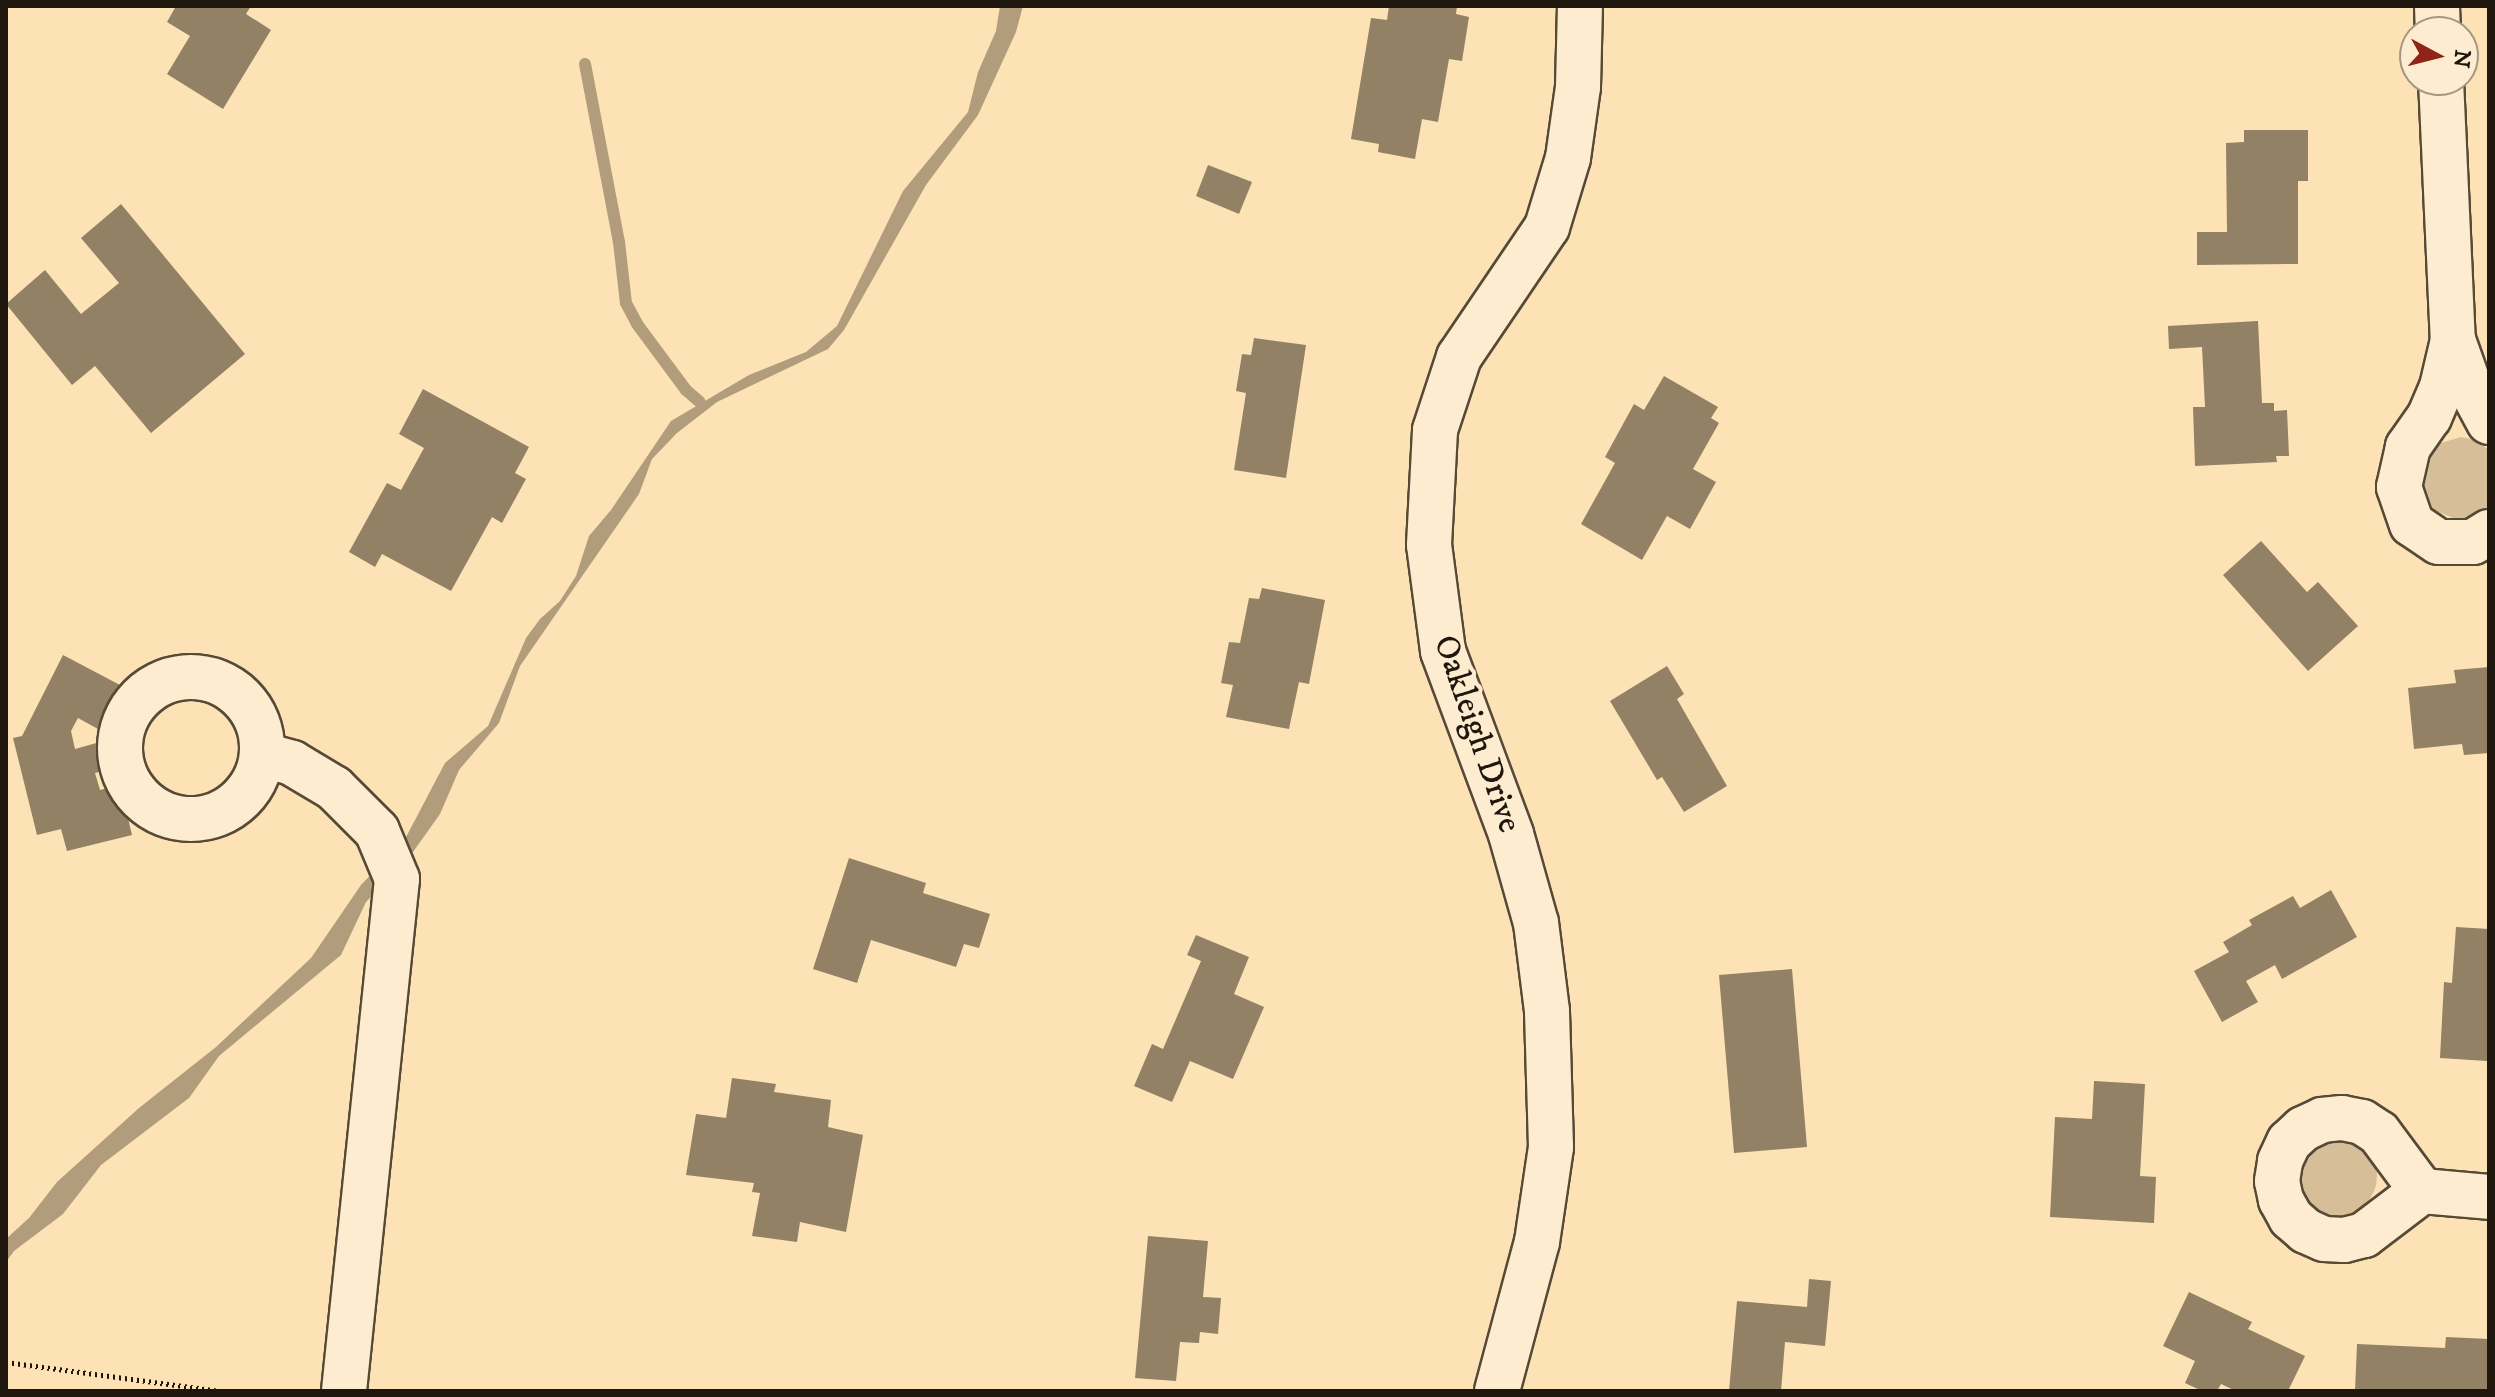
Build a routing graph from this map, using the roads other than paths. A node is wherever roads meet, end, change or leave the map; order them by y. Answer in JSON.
{"nodes":[{"id":1,"x":1580,"y":6,"type":"edge"},
{"id":2,"x":2442,"y":96,"type":"edge"},
{"id":3,"x":2453,"y":340,"type":"junction"},
{"id":4,"x":2489,"y":422,"type":"edge"},
{"id":5,"x":2489,"y":532,"type":"edge"},
{"id":6,"x":263,"y":755,"type":"dead end"},
{"id":7,"x":2422,"y":1191,"type":"dead end"},
{"id":8,"x":2489,"y":1197,"type":"edge"},
{"id":9,"x":344,"y":1391,"type":"edge"},
{"id":10,"x":1497,"y":1391,"type":"edge"}],
"edges":[{"from":1,"to":10,"type":"street","name":"Oakleigh Drive"},
{"from":2,"to":3,"type":"street"},
{"from":3,"to":4,"type":"street"},
{"from":3,"to":5,"type":"street"},
{"from":6,"to":9,"type":"street"},
{"from":7,"to":8,"type":"street"}]}
